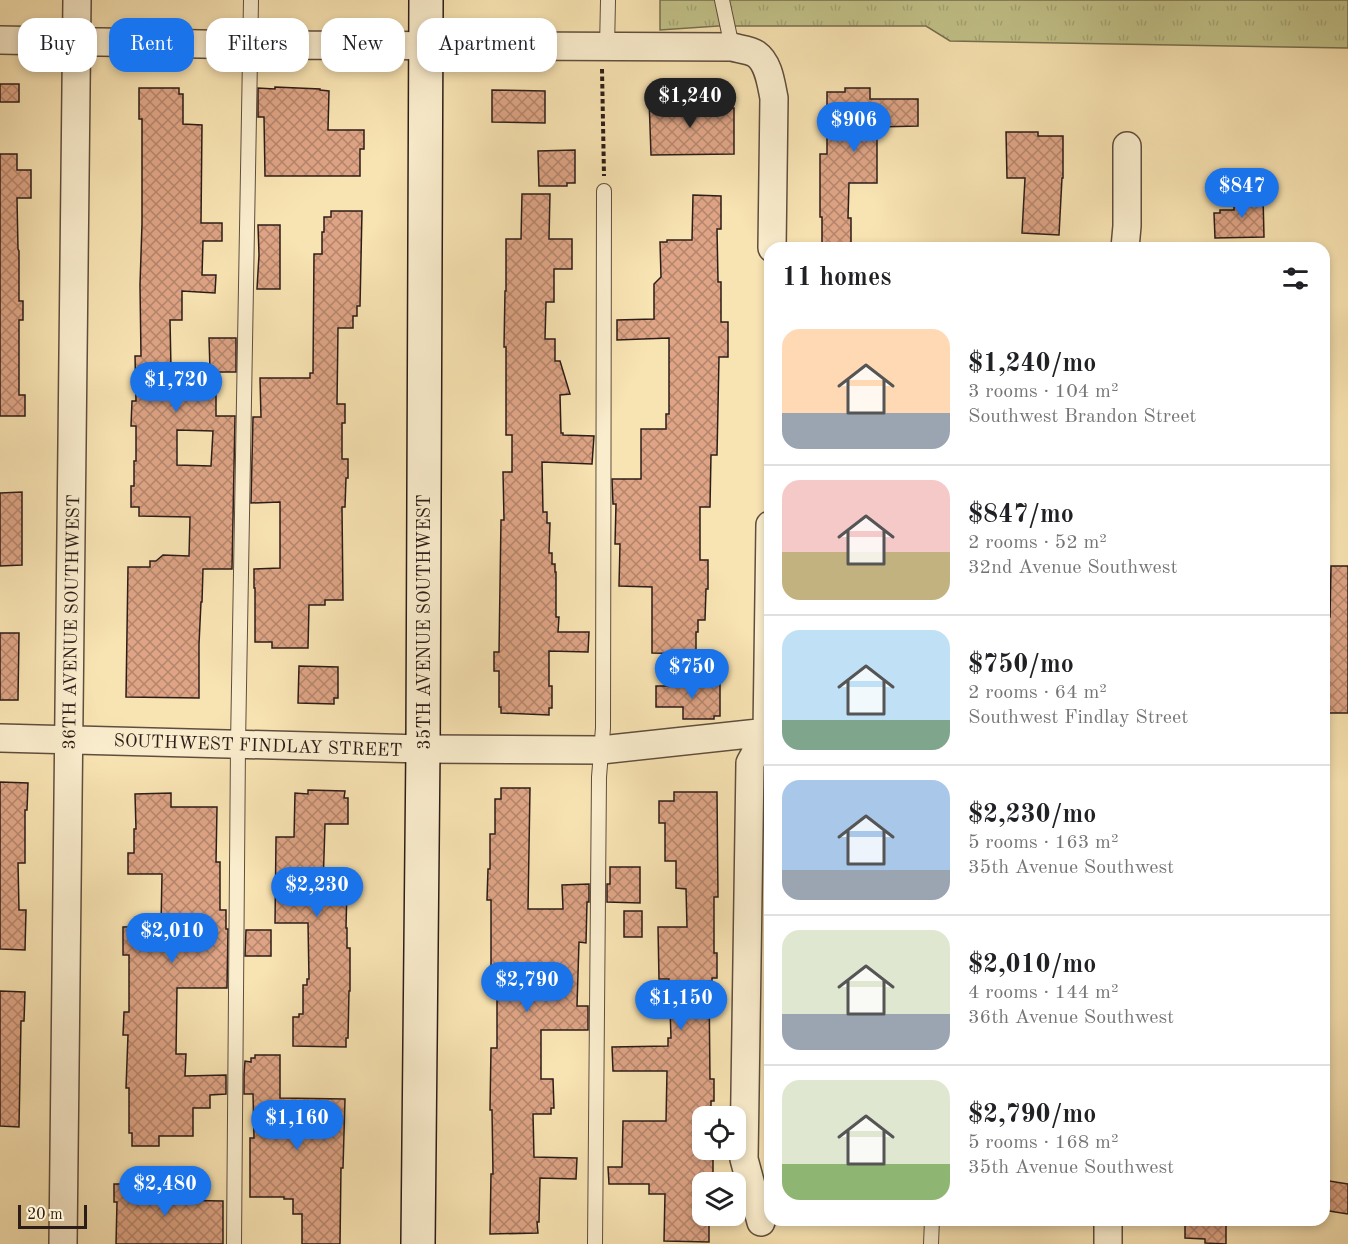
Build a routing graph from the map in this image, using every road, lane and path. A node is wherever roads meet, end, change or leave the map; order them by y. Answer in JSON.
{"nodes":[{"id":1,"x":77,"y":0,"type":"edge"},
{"id":2,"x":251,"y":0,"type":"edge"},
{"id":3,"x":426,"y":0,"type":"edge"},
{"id":4,"x":608,"y":0,"type":"edge"},
{"id":5,"x":722,"y":0,"type":"edge"},
{"id":6,"x":77,"y":18,"type":"edge"},
{"id":7,"x":251,"y":18,"type":"edge"},
{"id":8,"x":426,"y":18,"type":"edge"},
{"id":9,"x":0,"y":40,"type":"edge"},
{"id":10,"x":18,"y":40,"type":"edge"},
{"id":11,"x":97,"y":41,"type":"edge"},
{"id":12,"x":206,"y":44,"type":"edge"},
{"id":13,"x":309,"y":46,"type":"edge"},
{"id":14,"x":417,"y":47,"type":"edge"},
{"id":15,"x":557,"y":48,"type":"edge"},
{"id":16,"x":605,"y":48,"type":"junction"},
{"id":17,"x":744,"y":50,"type":"junction"},
{"id":18,"x":77,"y":72,"type":"edge"},
{"id":19,"x":249,"y":72,"type":"edge"},
{"id":20,"x":426,"y":72,"type":"edge"},
{"id":21,"x":1127,"y":147,"type":"dead end"},
{"id":22,"x":604,"y":191,"type":"joint"},
{"id":23,"x":772,"y":242,"type":"edge"},
{"id":24,"x":1126,"y":242,"type":"edge"},
{"id":25,"x":764,"y":734,"type":"edge"},
{"id":26,"x":0,"y":738,"type":"edge"},
{"id":27,"x":69,"y":740,"type":"junction"},
{"id":28,"x":764,"y":740,"type":"edge"},
{"id":29,"x":237,"y":744,"type":"junction"},
{"id":30,"x":423,"y":749,"type":"junction"},
{"id":31,"x":601,"y":750,"type":"junction"},
{"id":32,"x":764,"y":1217,"type":"edge"},
{"id":33,"x":932,"y":1226,"type":"edge"},
{"id":34,"x":1108,"y":1226,"type":"edge"},
{"id":35,"x":761,"y":1233,"type":"edge"},
{"id":36,"x":63,"y":1244,"type":"edge"},
{"id":37,"x":234,"y":1244,"type":"edge"},
{"id":38,"x":418,"y":1244,"type":"edge"},
{"id":39,"x":595,"y":1244,"type":"edge"},
{"id":40,"x":931,"y":1244,"type":"edge"},
{"id":41,"x":1108,"y":1244,"type":"edge"}],
"edges":[{"from":1,"to":6,"type":"street","name":"36TH AVENUE SOUTHWEST"},
{"from":2,"to":7,"type":"lane"},
{"from":3,"to":8,"type":"main road","name":"35TH AVENUE SOUTHWEST"},
{"from":4,"to":16,"type":"lane"},
{"from":5,"to":17,"type":"lane"},
{"from":9,"to":10,"type":"street"},
{"from":11,"to":12,"type":"street"},
{"from":13,"to":14,"type":"street"},
{"from":15,"to":16,"type":"street"},
{"from":16,"to":17,"type":"street"},
{"from":16,"to":22,"type":"path"},
{"from":17,"to":23,"type":"street"},
{"from":18,"to":27,"type":"street","name":"36TH AVENUE SOUTHWEST"},
{"from":19,"to":29,"type":"lane"},
{"from":20,"to":30,"type":"main road","name":"35TH AVENUE SOUTHWEST"},
{"from":21,"to":24,"type":"street"},
{"from":22,"to":31,"type":"lane"},
{"from":25,"to":31,"type":"street","name":"SOUTHWEST FINDLAY STREET"},
{"from":26,"to":27,"type":"street","name":"SOUTHWEST FINDLAY STREET"},
{"from":27,"to":29,"type":"street","name":"SOUTHWEST FINDLAY STREET"},
{"from":27,"to":36,"type":"street","name":"36TH AVENUE SOUTHWEST"},
{"from":28,"to":35,"type":"street"},
{"from":29,"to":30,"type":"street","name":"SOUTHWEST FINDLAY STREET"},
{"from":29,"to":37,"type":"lane"},
{"from":30,"to":31,"type":"street","name":"SOUTHWEST FINDLAY STREET"},
{"from":30,"to":38,"type":"main road","name":"35TH AVENUE SOUTHWEST"},
{"from":31,"to":39,"type":"lane"},
{"from":32,"to":35,"type":"street"},
{"from":33,"to":40,"type":"lane"},
{"from":34,"to":41,"type":"street"}]}
